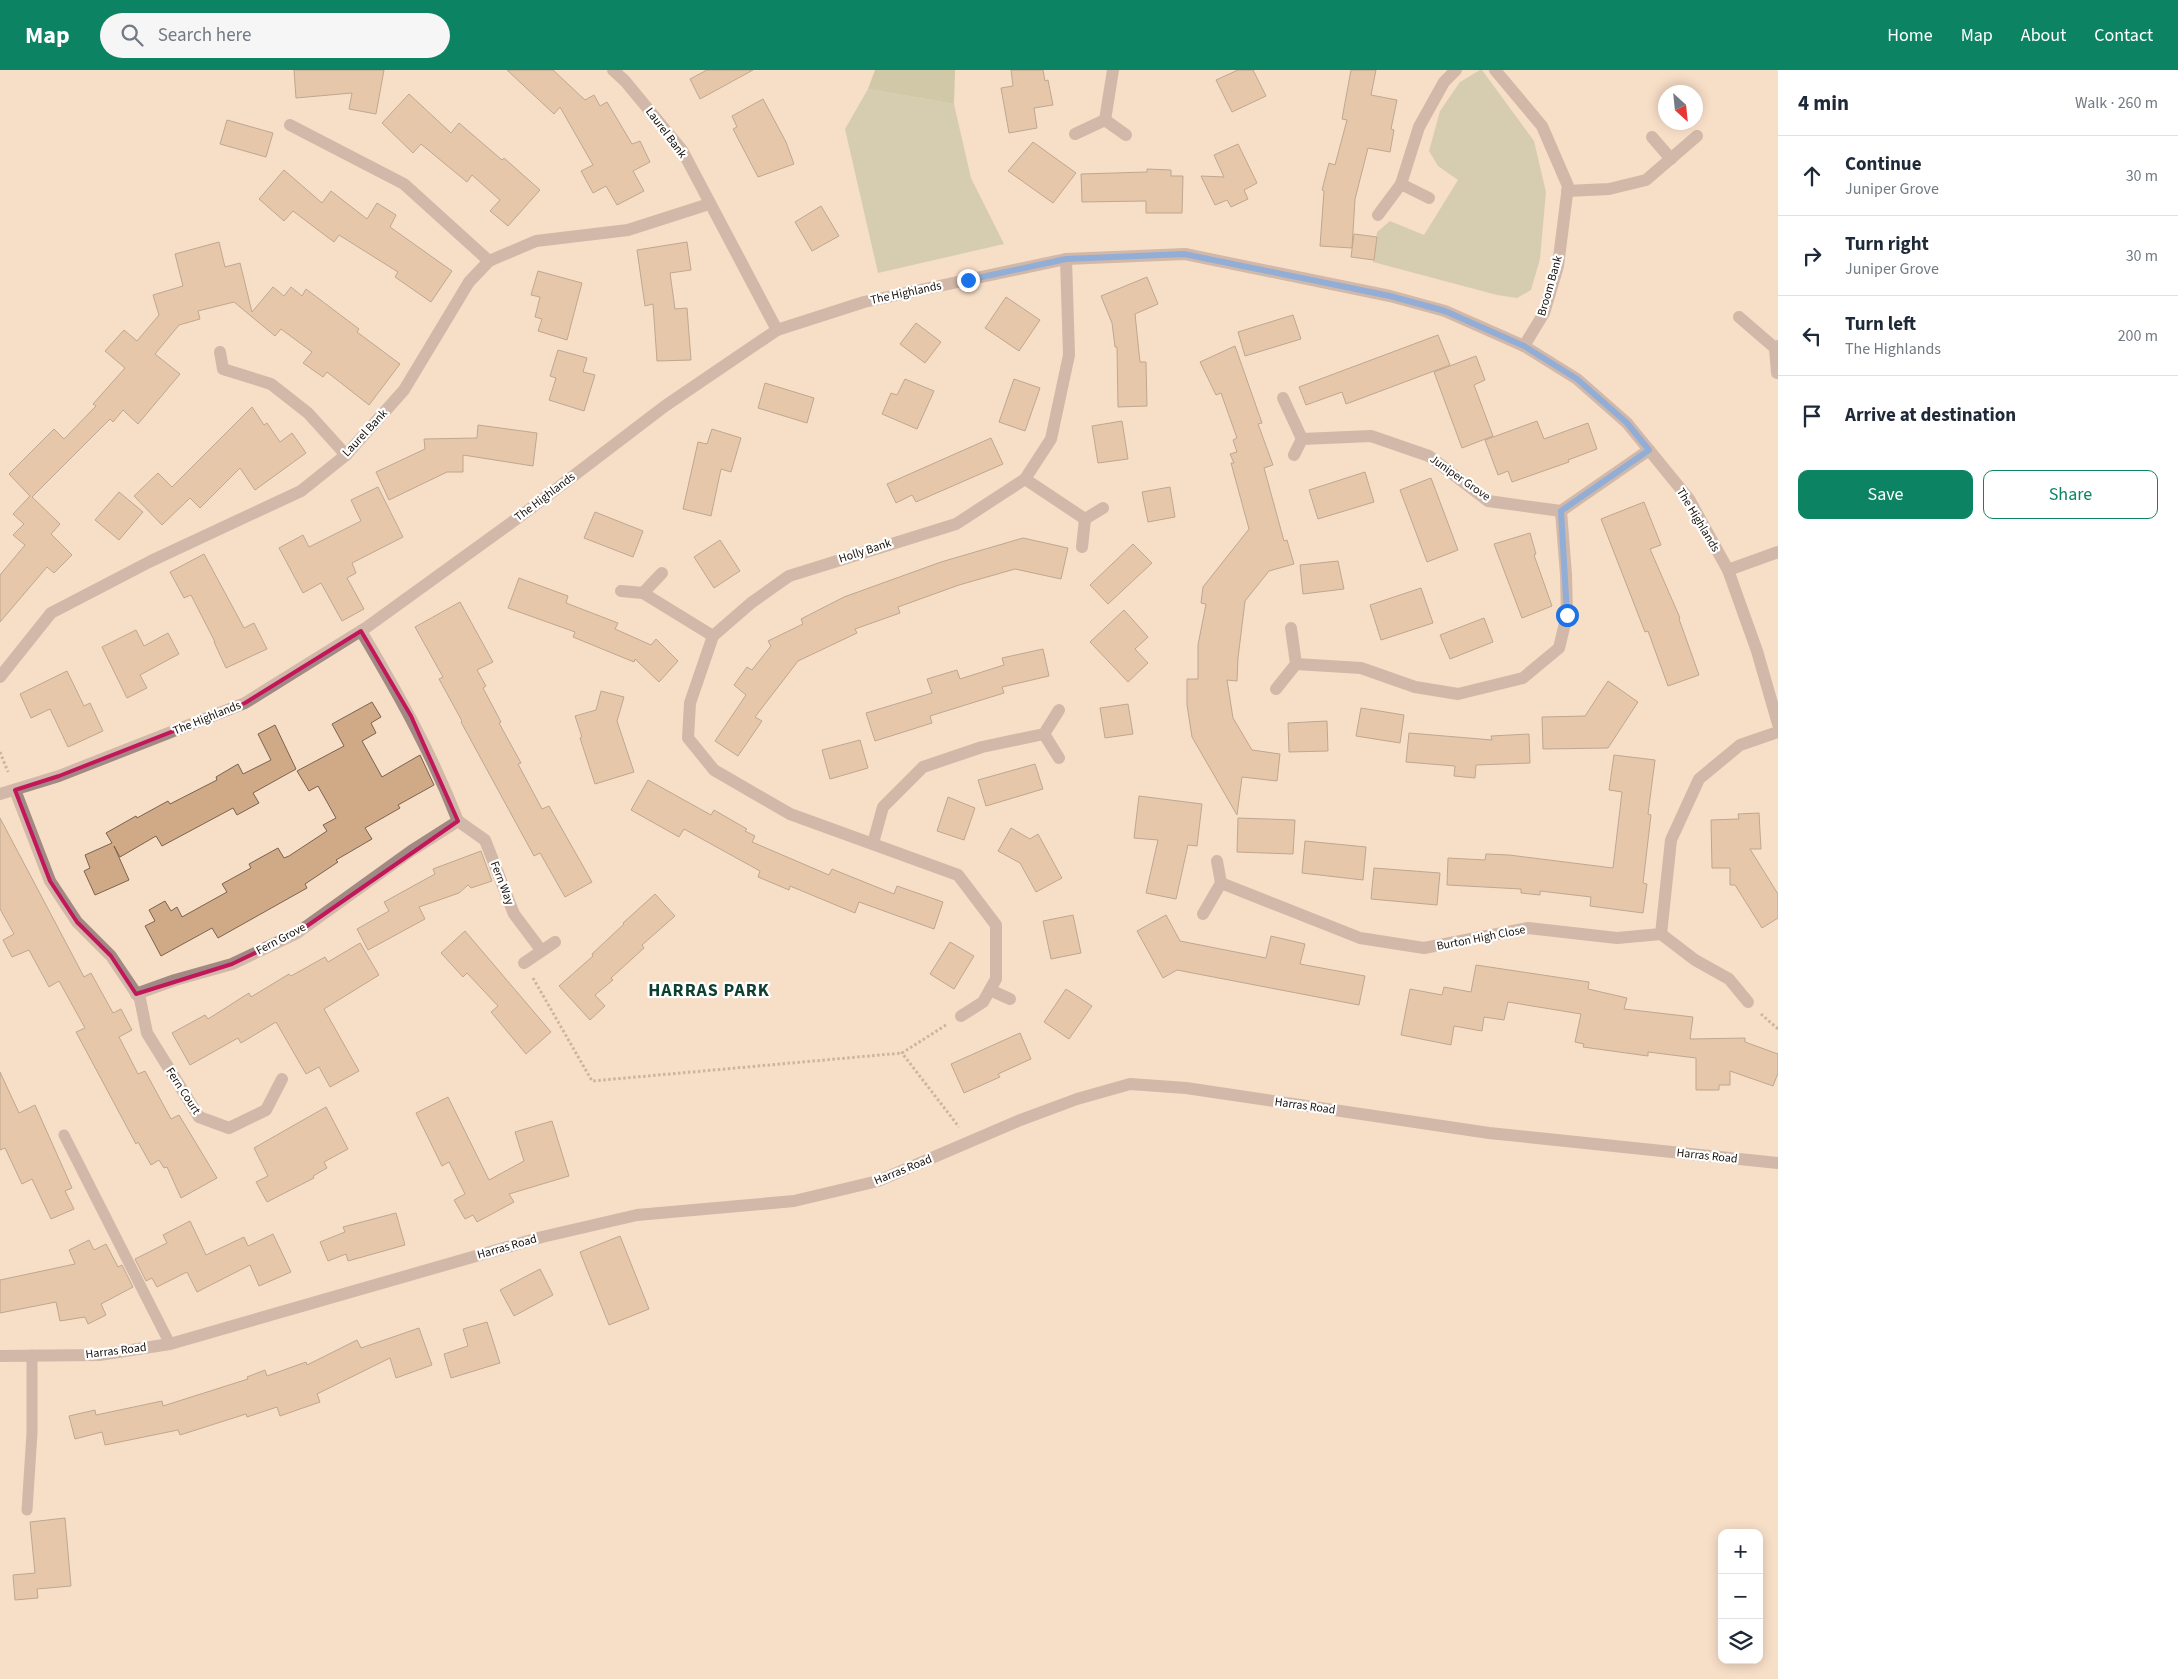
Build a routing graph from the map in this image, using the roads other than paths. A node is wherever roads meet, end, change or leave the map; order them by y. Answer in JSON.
{"nodes":[{"id":1,"x":613,"y":70,"type":"edge"},
{"id":2,"x":1112,"y":70,"type":"edge"},
{"id":3,"x":1456,"y":70,"type":"edge"},
{"id":4,"x":1495,"y":70,"type":"edge"},
{"id":5,"x":1105,"y":120,"type":"junction"},
{"id":6,"x":290,"y":125,"type":"dead end"},
{"id":7,"x":1075,"y":134,"type":"dead end"},
{"id":8,"x":1126,"y":135,"type":"dead end"},
{"id":9,"x":1697,"y":136,"type":"dead end"},
{"id":10,"x":1652,"y":138,"type":"dead end"},
{"id":11,"x":1670,"y":159,"type":"junction"},
{"id":12,"x":1401,"y":184,"type":"junction"},
{"id":13,"x":1567,"y":191,"type":"junction"},
{"id":14,"x":1429,"y":198,"type":"dead end"},
{"id":15,"x":709,"y":204,"type":"junction"},
{"id":16,"x":1378,"y":215,"type":"dead end"},
{"id":17,"x":1066,"y":259,"type":"junction"},
{"id":18,"x":489,"y":260,"type":"junction"},
{"id":19,"x":1739,"y":317,"type":"dead end"},
{"id":20,"x":777,"y":330,"type":"junction"},
{"id":21,"x":1524,"y":346,"type":"junction"},
{"id":22,"x":1777,"y":347,"type":"edge"},
{"id":23,"x":220,"y":352,"type":"dead end"},
{"id":24,"x":1777,"y":373,"type":"edge"},
{"id":25,"x":1283,"y":398,"type":"dead end"},
{"id":26,"x":1302,"y":439,"type":"junction"},
{"id":27,"x":1649,"y":450,"type":"junction"},
{"id":28,"x":346,"y":454,"type":"junction"},
{"id":29,"x":1294,"y":455,"type":"dead end"},
{"id":30,"x":1025,"y":479,"type":"junction"},
{"id":31,"x":1102,"y":508,"type":"dead end"},
{"id":32,"x":1561,"y":511,"type":"junction"},
{"id":33,"x":1085,"y":519,"type":"junction"},
{"id":34,"x":1082,"y":547,"type":"dead end"},
{"id":35,"x":1778,"y":552,"type":"edge"},
{"id":36,"x":1728,"y":570,"type":"junction"},
{"id":37,"x":662,"y":573,"type":"dead end"},
{"id":38,"x":621,"y":592,"type":"dead end"},
{"id":39,"x":643,"y":593,"type":"junction"},
{"id":40,"x":1291,"y":628,"type":"dead end"},
{"id":41,"x":361,"y":632,"type":"junction"},
{"id":42,"x":713,"y":636,"type":"junction"},
{"id":43,"x":1296,"y":664,"type":"junction"},
{"id":44,"x":1,"y":674,"type":"edge"},
{"id":45,"x":1276,"y":689,"type":"dead end"},
{"id":46,"x":1059,"y":710,"type":"dead end"},
{"id":47,"x":1778,"y":724,"type":"edge"},
{"id":48,"x":1778,"y":732,"type":"edge"},
{"id":49,"x":1044,"y":734,"type":"junction"},
{"id":50,"x":1059,"y":758,"type":"dead end"},
{"id":51,"x":15,"y":790,"type":"junction"},
{"id":52,"x":0,"y":794,"type":"edge"},
{"id":53,"x":458,"y":821,"type":"junction"},
{"id":54,"x":873,"y":843,"type":"junction"},
{"id":55,"x":1217,"y":861,"type":"dead end"},
{"id":56,"x":1221,"y":883,"type":"junction"},
{"id":57,"x":1203,"y":914,"type":"dead end"},
{"id":58,"x":1661,"y":934,"type":"junction"},
{"id":59,"x":554,"y":942,"type":"dead end"},
{"id":60,"x":541,"y":950,"type":"junction"},
{"id":61,"x":524,"y":963,"type":"road end"},
{"id":62,"x":990,"y":990,"type":"junction"},
{"id":63,"x":136,"y":994,"type":"junction"},
{"id":64,"x":1010,"y":999,"type":"dead end"},
{"id":65,"x":1748,"y":1002,"type":"dead end"},
{"id":66,"x":961,"y":1016,"type":"road end"},
{"id":67,"x":282,"y":1079,"type":"dead end"},
{"id":68,"x":64,"y":1136,"type":"dead end"},
{"id":69,"x":1778,"y":1164,"type":"edge"},
{"id":70,"x":170,"y":1344,"type":"junction"},
{"id":71,"x":32,"y":1355,"type":"junction"},
{"id":72,"x":0,"y":1356,"type":"edge"},
{"id":73,"x":27,"y":1510,"type":"dead end"}],
"edges":[{"from":1,"to":15,"type":"street","name":"Laurel Bank"},
{"from":2,"to":5,"type":"street"},
{"from":3,"to":12,"type":"street"},
{"from":4,"to":13,"type":"street","name":"Broom Bank"},
{"from":5,"to":7,"type":"street"},
{"from":5,"to":8,"type":"street"},
{"from":6,"to":18,"type":"street"},
{"from":9,"to":11,"type":"street"},
{"from":10,"to":11,"type":"street"},
{"from":11,"to":13,"type":"street"},
{"from":12,"to":14,"type":"street"},
{"from":12,"to":16,"type":"street"},
{"from":13,"to":21,"type":"street","name":"Broom Bank"},
{"from":15,"to":18,"type":"street","name":"Laurel Bank"},
{"from":15,"to":20,"type":"street","name":"Laurel Bank"},
{"from":17,"to":20,"type":"street","name":"The Highlands"},
{"from":17,"to":21,"type":"street","name":"The Highlands"},
{"from":17,"to":30,"type":"street","name":"Holly Bank"},
{"from":18,"to":28,"type":"street","name":"Laurel Bank"},
{"from":19,"to":22,"type":"street"},
{"from":20,"to":41,"type":"street","name":"The Highlands"},
{"from":21,"to":27,"type":"street","name":"The Highlands"},
{"from":22,"to":24,"type":"street"},
{"from":23,"to":28,"type":"street"},
{"from":25,"to":26,"type":"street"},
{"from":26,"to":29,"type":"street"},
{"from":26,"to":32,"type":"street","name":"Juniper Grove"},
{"from":27,"to":32,"type":"street"},
{"from":27,"to":36,"type":"street","name":"The Highlands"},
{"from":28,"to":44,"type":"street","name":"Laurel Bank"},
{"from":30,"to":33,"type":"street"},
{"from":30,"to":42,"type":"street","name":"Holly Bank"},
{"from":31,"to":33,"type":"street"},
{"from":32,"to":43,"type":"street"},
{"from":33,"to":34,"type":"street"},
{"from":35,"to":36,"type":"street"},
{"from":36,"to":47,"type":"street","name":"The Highlands"},
{"from":37,"to":39,"type":"street"},
{"from":38,"to":39,"type":"street"},
{"from":39,"to":42,"type":"street"},
{"from":40,"to":43,"type":"street"},
{"from":41,"to":51,"type":"street","name":"The Highlands"},
{"from":41,"to":53,"type":"street"},
{"from":42,"to":54,"type":"street"},
{"from":43,"to":45,"type":"street"},
{"from":46,"to":49,"type":"street"},
{"from":48,"to":58,"type":"street"},
{"from":49,"to":50,"type":"street"},
{"from":49,"to":54,"type":"street"},
{"from":51,"to":52,"type":"street","name":"The Highlands"},
{"from":51,"to":63,"type":"street"},
{"from":53,"to":60,"type":"street","name":"Fern Way"},
{"from":53,"to":63,"type":"street","name":"Fern Grove"},
{"from":54,"to":62,"type":"street"},
{"from":55,"to":56,"type":"street"},
{"from":56,"to":57,"type":"street"},
{"from":56,"to":58,"type":"street","name":"Burton High Close"},
{"from":58,"to":65,"type":"street"},
{"from":59,"to":60,"type":"street"},
{"from":60,"to":61,"type":"street"},
{"from":62,"to":64,"type":"street"},
{"from":62,"to":66,"type":"street"},
{"from":63,"to":67,"type":"street","name":"Fern Court"},
{"from":68,"to":70,"type":"lane"},
{"from":69,"to":70,"type":"street","name":"Harras Road"},
{"from":70,"to":71,"type":"street","name":"Harras Road"},
{"from":71,"to":72,"type":"street","name":"Harras Road"},
{"from":71,"to":73,"type":"lane"}]}
